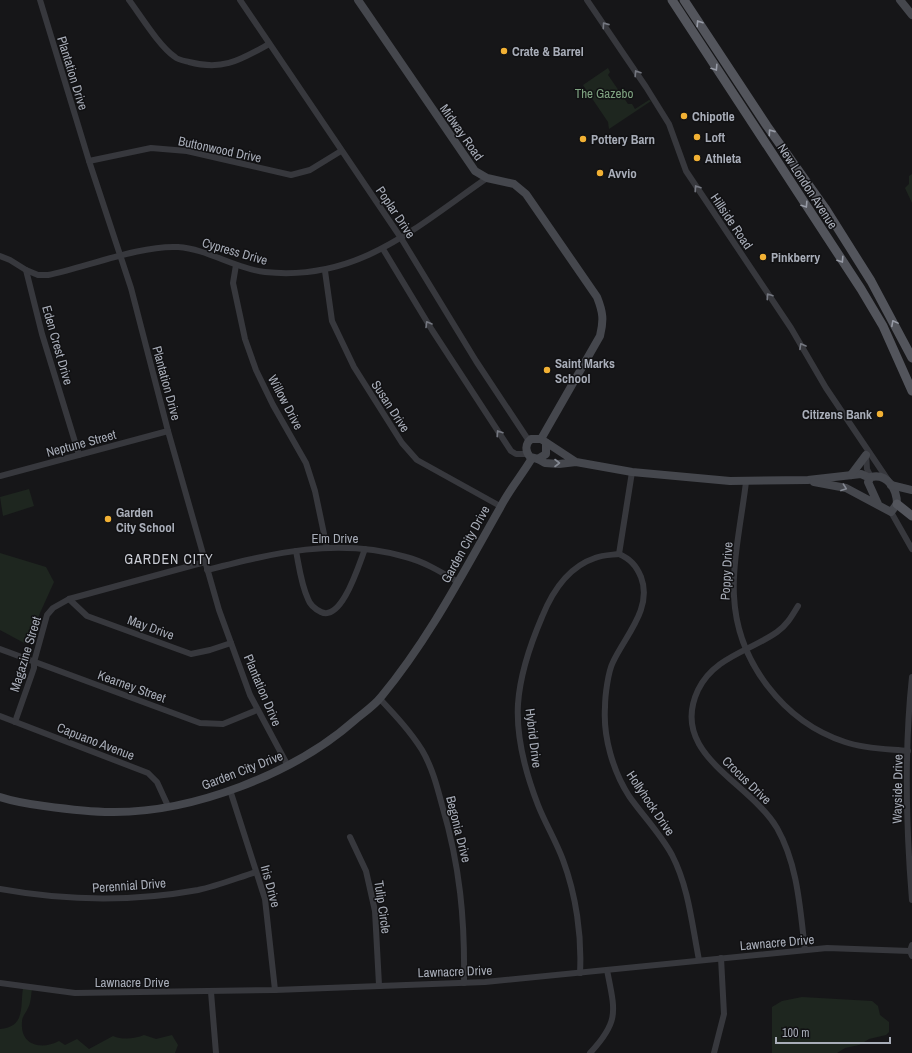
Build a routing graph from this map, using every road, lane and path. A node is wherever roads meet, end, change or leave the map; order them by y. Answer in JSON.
{"nodes":[{"id":1,"x":40,"y":0,"type":"edge"},
{"id":2,"x":128,"y":0,"type":"edge"},
{"id":3,"x":240,"y":0,"type":"edge"},
{"id":4,"x":358,"y":0,"type":"edge"},
{"id":5,"x":587,"y":0,"type":"edge"},
{"id":6,"x":672,"y":0,"type":"edge"},
{"id":7,"x":900,"y":0,"type":"edge"},
{"id":8,"x":686,"y":1,"type":"edge"},
{"id":9,"x":912,"y":15,"type":"edge"},
{"id":10,"x":269,"y":44,"type":"junction"},
{"id":11,"x":342,"y":151,"type":"junction"},
{"id":12,"x":89,"y":161,"type":"junction"},
{"id":13,"x":487,"y":178,"type":"junction"},
{"id":14,"x":401,"y":238,"type":"junction"},
{"id":15,"x":383,"y":249,"type":"junction"},
{"id":16,"x":0,"y":256,"type":"edge"},
{"id":17,"x":121,"y":257,"type":"junction"},
{"id":18,"x":236,"y":265,"type":"junction"},
{"id":19,"x":26,"y":270,"type":"junction"},
{"id":20,"x":325,"y":271,"type":"junction"},
{"id":21,"x":912,"y":358,"type":"edge"},
{"id":22,"x":912,"y":391,"type":"edge"},
{"id":23,"x":168,"y":431,"type":"junction"},
{"id":24,"x":529,"y":441,"type":"junction"},
{"id":25,"x":543,"y":441,"type":"junction"},
{"id":26,"x":866,"y":452,"type":"junction"},
{"id":27,"x":79,"y":455,"type":"junction"},
{"id":28,"x":533,"y":457,"type":"junction"},
{"id":29,"x":576,"y":462,"type":"junction"},
{"id":30,"x":632,"y":472,"type":"junction"},
{"id":31,"x":851,"y":475,"type":"junction"},
{"id":32,"x":0,"y":476,"type":"edge"},
{"id":33,"x":870,"y":478,"type":"junction"},
{"id":34,"x":808,"y":480,"type":"junction"},
{"id":35,"x":746,"y":482,"type":"junction"},
{"id":36,"x":890,"y":483,"type":"junction"},
{"id":37,"x":912,"y":490,"type":"edge"},
{"id":38,"x":878,"y":504,"type":"junction"},
{"id":39,"x":500,"y":506,"type":"junction"},
{"id":40,"x":894,"y":508,"type":"junction"},
{"id":41,"x":912,"y":516,"type":"edge"},
{"id":42,"x":327,"y":548,"type":"junction"},
{"id":43,"x":365,"y":549,"type":"junction"},
{"id":44,"x":912,"y":549,"type":"edge"},
{"id":45,"x":296,"y":551,"type":"junction"},
{"id":46,"x":619,"y":554,"type":"junction"},
{"id":47,"x":205,"y":562,"type":"junction"},
{"id":48,"x":207,"y":570,"type":"junction"},
{"id":49,"x":458,"y":582,"type":"junction"},
{"id":50,"x":69,"y":599,"type":"junction"},
{"id":51,"x":798,"y":606,"type":"dead end"},
{"id":52,"x":231,"y":643,"type":"junction"},
{"id":53,"x":746,"y":648,"type":"junction"},
{"id":54,"x":0,"y":649,"type":"edge"},
{"id":55,"x":34,"y":662,"type":"junction"},
{"id":56,"x":912,"y":677,"type":"edge"},
{"id":57,"x":380,"y":698,"type":"junction"},
{"id":58,"x":257,"y":710,"type":"junction"},
{"id":59,"x":0,"y":716,"type":"edge"},
{"id":60,"x":15,"y":722,"type":"junction"},
{"id":61,"x":908,"y":751,"type":"junction"},
{"id":62,"x":288,"y":766,"type":"junction"},
{"id":63,"x":230,"y":790,"type":"junction"},
{"id":64,"x":0,"y":797,"type":"edge"},
{"id":65,"x":168,"y":806,"type":"junction"},
{"id":66,"x":350,"y":837,"type":"dead end"},
{"id":67,"x":256,"y":872,"type":"junction"},
{"id":68,"x":0,"y":889,"type":"edge"},
{"id":69,"x":912,"y":900,"type":"edge"},
{"id":70,"x":805,"y":950,"type":"junction"},
{"id":71,"x":911,"y":951,"type":"edge"},
{"id":72,"x":721,"y":958,"type":"junction"},
{"id":73,"x":699,"y":960,"type":"junction"},
{"id":74,"x":607,"y":970,"type":"junction"},
{"id":75,"x":580,"y":973,"type":"junction"},
{"id":76,"x":0,"y":982,"type":"edge"},
{"id":77,"x":464,"y":983,"type":"junction"},
{"id":78,"x":379,"y":985,"type":"junction"},
{"id":79,"x":275,"y":990,"type":"junction"},
{"id":80,"x":211,"y":992,"type":"junction"},
{"id":81,"x":216,"y":1053,"type":"edge"},
{"id":82,"x":590,"y":1053,"type":"edge"},
{"id":83,"x":714,"y":1053,"type":"edge"}],
"edges":[{"from":1,"to":12,"type":"street","name":"Plantation Drive"},
{"from":2,"to":10,"type":"street"},
{"from":3,"to":10,"type":"street","name":"Poplar Drive"},
{"from":4,"to":13,"type":"street","name":"Midway Road"},
{"from":26,"to":5,"type":"street","name":"Hillside Road","one_way":true},
{"from":6,"to":22,"type":"main road","name":"New London Avenue","one_way":true},
{"from":7,"to":9,"type":"street"},
{"from":21,"to":8,"type":"main road","name":"New London Avenue","one_way":true},
{"from":10,"to":11,"type":"street","name":"Poplar Drive"},
{"from":11,"to":12,"type":"street","name":"Buttonwood Drive"},
{"from":11,"to":14,"type":"street","name":"Poplar Drive"},
{"from":12,"to":17,"type":"street","name":"Plantation Drive"},
{"from":13,"to":14,"type":"street","name":"Cypress Drive"},
{"from":13,"to":25,"type":"street","name":"Midway Road"},
{"from":14,"to":15,"type":"street","name":"Cypress Drive"},
{"from":14,"to":24,"type":"street","name":"Poplar Drive"},
{"from":15,"to":20,"type":"street","name":"Cypress Drive"},
{"from":28,"to":15,"type":"street","one_way":true},
{"from":16,"to":19,"type":"street"},
{"from":17,"to":18,"type":"street","name":"Cypress Drive"},
{"from":17,"to":19,"type":"street","name":"Cypress Drive"},
{"from":17,"to":23,"type":"street","name":"Plantation Drive"},
{"from":18,"to":20,"type":"street","name":"Cypress Drive"},
{"from":18,"to":42,"type":"street","name":"Willow Drive"},
{"from":19,"to":27,"type":"street","name":"Eden Crest Drive"},
{"from":20,"to":39,"type":"street","name":"Susan Drive"},
{"from":23,"to":27,"type":"street","name":"Neptune Street"},
{"from":23,"to":47,"type":"street","name":"Plantation Drive"},
{"from":24,"to":25,"type":"street"},
{"from":24,"to":28,"type":"street","name":"Garden City Drive"},
{"from":25,"to":28,"type":"street","name":"Garden City Drive"},
{"from":25,"to":29,"type":"street"},
{"from":26,"to":31,"type":"street"},
{"from":26,"to":33,"type":"street","name":"Hillside Road"},
{"from":26,"to":36,"type":"street","name":"Hillside Road"},
{"from":27,"to":32,"type":"street","name":"Neptune Street"},
{"from":28,"to":29,"type":"street","one_way":true},
{"from":28,"to":39,"type":"street","name":"Garden City Drive"},
{"from":29,"to":30,"type":"street"},
{"from":30,"to":35,"type":"street"},
{"from":30,"to":46,"type":"street"},
{"from":31,"to":33,"type":"street"},
{"from":31,"to":34,"type":"street"},
{"from":33,"to":36,"type":"street"},
{"from":33,"to":38,"type":"street"},
{"from":34,"to":35,"type":"street"},
{"from":34,"to":38,"type":"street","one_way":true},
{"from":35,"to":53,"type":"street","name":"Poppy Drive"},
{"from":36,"to":37,"type":"street"},
{"from":36,"to":40,"type":"street"},
{"from":38,"to":40,"type":"street"},
{"from":39,"to":49,"type":"street","name":"Garden City Drive"},
{"from":40,"to":41,"type":"main road"},
{"from":40,"to":44,"type":"street"},
{"from":42,"to":43,"type":"street","name":"Elm Drive"},
{"from":42,"to":45,"type":"street","name":"Elm Drive"},
{"from":43,"to":45,"type":"street"},
{"from":43,"to":49,"type":"street","name":"Elm Drive"},
{"from":45,"to":48,"type":"street","name":"Elm Drive"},
{"from":46,"to":73,"type":"street","name":"Hollyhock Drive"},
{"from":46,"to":75,"type":"street","name":"Hybrid Drive"},
{"from":47,"to":48,"type":"street","name":"Plantation Drive"},
{"from":47,"to":50,"type":"street","name":"Magazine Street"},
{"from":48,"to":52,"type":"street","name":"Plantation Drive"},
{"from":49,"to":57,"type":"street","name":"Garden City Drive"},
{"from":50,"to":52,"type":"street","name":"May Drive"},
{"from":50,"to":55,"type":"street","name":"Magazine Street"},
{"from":51,"to":53,"type":"street","name":"Crocus Drive"},
{"from":52,"to":58,"type":"street","name":"Plantation Drive"},
{"from":53,"to":61,"type":"street","name":"Poppy Drive"},
{"from":53,"to":70,"type":"street","name":"Crocus Drive"},
{"from":54,"to":55,"type":"street","name":"Kearney Street"},
{"from":55,"to":58,"type":"street","name":"Kearney Street"},
{"from":55,"to":60,"type":"street","name":"Magazine Street"},
{"from":56,"to":61,"type":"street","name":"Wayside Drive"},
{"from":57,"to":62,"type":"street","name":"Garden City Drive"},
{"from":57,"to":77,"type":"street","name":"Begonia Drive"},
{"from":58,"to":62,"type":"street","name":"Plantation Drive"},
{"from":59,"to":60,"type":"street","name":"Capuano Avenue"},
{"from":60,"to":65,"type":"street","name":"Capuano Avenue"},
{"from":61,"to":69,"type":"street","name":"Wayside Drive"},
{"from":62,"to":63,"type":"street","name":"Garden City Drive"},
{"from":63,"to":65,"type":"street","name":"Garden City Drive"},
{"from":63,"to":67,"type":"street","name":"Iris Drive"},
{"from":64,"to":65,"type":"street","name":"Garden City Drive"},
{"from":66,"to":78,"type":"street","name":"Tulip Circle"},
{"from":67,"to":68,"type":"street","name":"Perennial Drive"},
{"from":67,"to":79,"type":"street","name":"Iris Drive"},
{"from":70,"to":71,"type":"street","name":"Lawnacre Drive"},
{"from":70,"to":72,"type":"street","name":"Lawnacre Drive"},
{"from":72,"to":73,"type":"street","name":"Lawnacre Drive"},
{"from":72,"to":83,"type":"street"},
{"from":73,"to":74,"type":"street","name":"Lawnacre Drive"},
{"from":74,"to":75,"type":"street","name":"Lawnacre Drive"},
{"from":74,"to":82,"type":"street"},
{"from":75,"to":77,"type":"street","name":"Lawnacre Drive"},
{"from":76,"to":80,"type":"street","name":"Lawnacre Drive"},
{"from":77,"to":78,"type":"street","name":"Lawnacre Drive"},
{"from":78,"to":79,"type":"street","name":"Lawnacre Drive"},
{"from":79,"to":80,"type":"street","name":"Lawnacre Drive"},
{"from":80,"to":81,"type":"street"}]}
